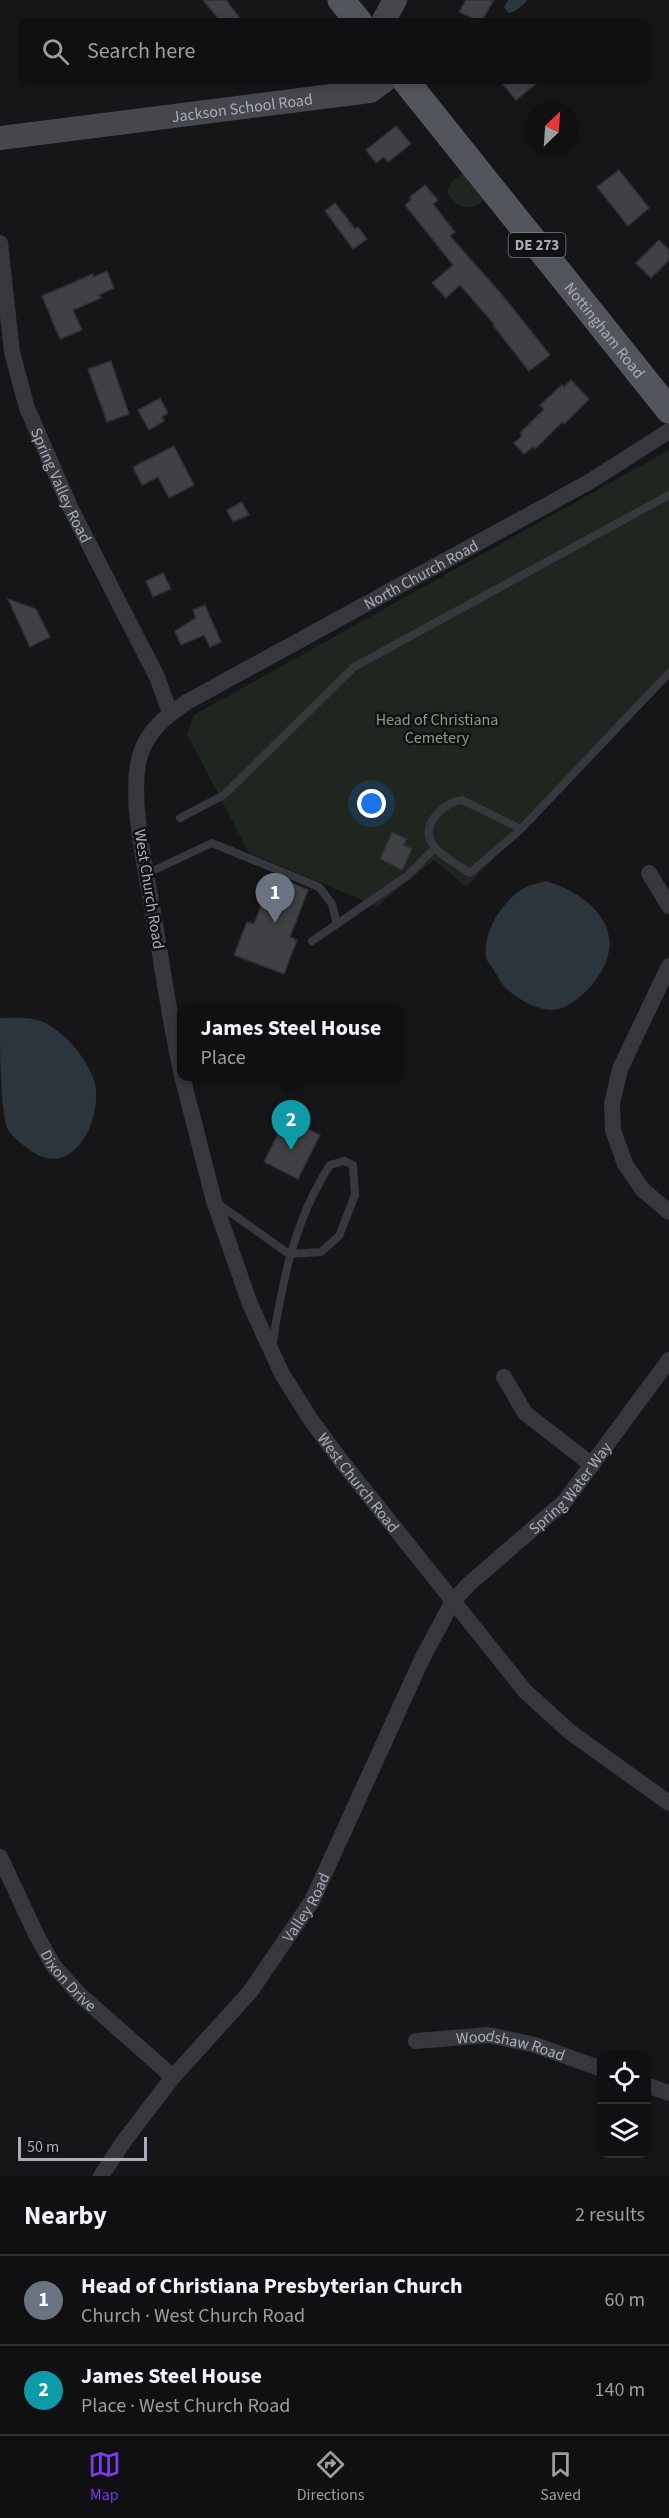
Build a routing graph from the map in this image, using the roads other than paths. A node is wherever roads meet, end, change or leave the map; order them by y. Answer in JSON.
{"nodes":[{"id":1,"x":341,"y":0,"type":"edge"},
{"id":2,"x":395,"y":0,"type":"edge"},
{"id":3,"x":356,"y":18,"type":"edge"},
{"id":4,"x":385,"y":18,"type":"edge"},
{"id":5,"x":379,"y":84,"type":"edge"},
{"id":6,"x":408,"y":84,"type":"edge"},
{"id":7,"x":0,"y":138,"type":"edge"},
{"id":8,"x":0,"y":243,"type":"edge"},
{"id":9,"x":669,"y":410,"type":"edge"},
{"id":10,"x":669,"y":431,"type":"edge"},
{"id":11,"x":669,"y":495,"type":"edge"},
{"id":12,"x":669,"y":673,"type":"edge"},
{"id":13,"x":170,"y":713,"type":"junction"},
{"id":14,"x":180,"y":818,"type":"dead end"},
{"id":15,"x":521,"y":829,"type":"junction"},
{"id":16,"x":435,"y":848,"type":"junction"},
{"id":17,"x":146,"y":873,"type":"junction"},
{"id":18,"x":649,"y":873,"type":"dead end"},
{"id":19,"x":669,"y":906,"type":"edge"},
{"id":20,"x":337,"y":924,"type":"junction"},
{"id":21,"x":312,"y":941,"type":"dead end"},
{"id":22,"x":669,"y":966,"type":"edge"},
{"id":23,"x":177,"y":1038,"type":"edge"},
{"id":24,"x":183,"y":1081,"type":"edge"},
{"id":25,"x":214,"y":1201,"type":"junction"},
{"id":26,"x":669,"y":1212,"type":"edge"},
{"id":27,"x":289,"y":1254,"type":"junction"},
{"id":28,"x":271,"y":1353,"type":"junction"},
{"id":29,"x":669,"y":1360,"type":"edge"},
{"id":30,"x":504,"y":1377,"type":"dead end"},
{"id":31,"x":592,"y":1465,"type":"junction"},
{"id":32,"x":453,"y":1602,"type":"junction"},
{"id":33,"x":669,"y":1803,"type":"edge"},
{"id":34,"x":0,"y":1857,"type":"edge"},
{"id":35,"x":416,"y":2041,"type":"dead end"},
{"id":36,"x":597,"y":2067,"type":"edge"},
{"id":37,"x":173,"y":2077,"type":"junction"},
{"id":38,"x":651,"y":2087,"type":"edge"},
{"id":39,"x":669,"y":2092,"type":"edge"},
{"id":40,"x":101,"y":2176,"type":"edge"}],
"edges":[{"from":1,"to":3,"type":"main road"},
{"from":2,"to":4,"type":"street"},
{"from":5,"to":7,"type":"street","name":"Jackson School Road"},
{"from":6,"to":9,"type":"main road","name":"Nottingham Road","number":"DE 273"},
{"from":8,"to":13,"type":"street","name":"Spring Valley Road"},
{"from":10,"to":13,"type":"street","name":"North Church Road"},
{"from":11,"to":14,"type":"lane"},
{"from":12,"to":15,"type":"lane"},
{"from":13,"to":17,"type":"street","name":"West Church Road"},
{"from":15,"to":16,"type":"lane"},
{"from":15,"to":16,"type":"lane"},
{"from":16,"to":20,"type":"lane"},
{"from":17,"to":20,"type":"lane"},
{"from":17,"to":23,"type":"street","name":"West Church Road"},
{"from":18,"to":19,"type":"street"},
{"from":20,"to":21,"type":"lane"},
{"from":22,"to":26,"type":"street"},
{"from":24,"to":25,"type":"street","name":"West Church Road"},
{"from":25,"to":27,"type":"lane"},
{"from":25,"to":28,"type":"street","name":"West Church Road"},
{"from":27,"to":27,"type":"lane"},
{"from":27,"to":28,"type":"lane"},
{"from":28,"to":32,"type":"street","name":"West Church Road"},
{"from":29,"to":31,"type":"street","name":"Spring Water Way"},
{"from":30,"to":31,"type":"street"},
{"from":31,"to":32,"type":"street","name":"Spring Water Way"},
{"from":32,"to":33,"type":"street","name":"West Church Road"},
{"from":32,"to":37,"type":"street","name":"Valley Road"},
{"from":34,"to":37,"type":"street","name":"Dixon Drive"},
{"from":35,"to":36,"type":"street","name":"Woodshaw Road"},
{"from":37,"to":40,"type":"street","name":"Valley Road"},
{"from":38,"to":39,"type":"street"}]}
